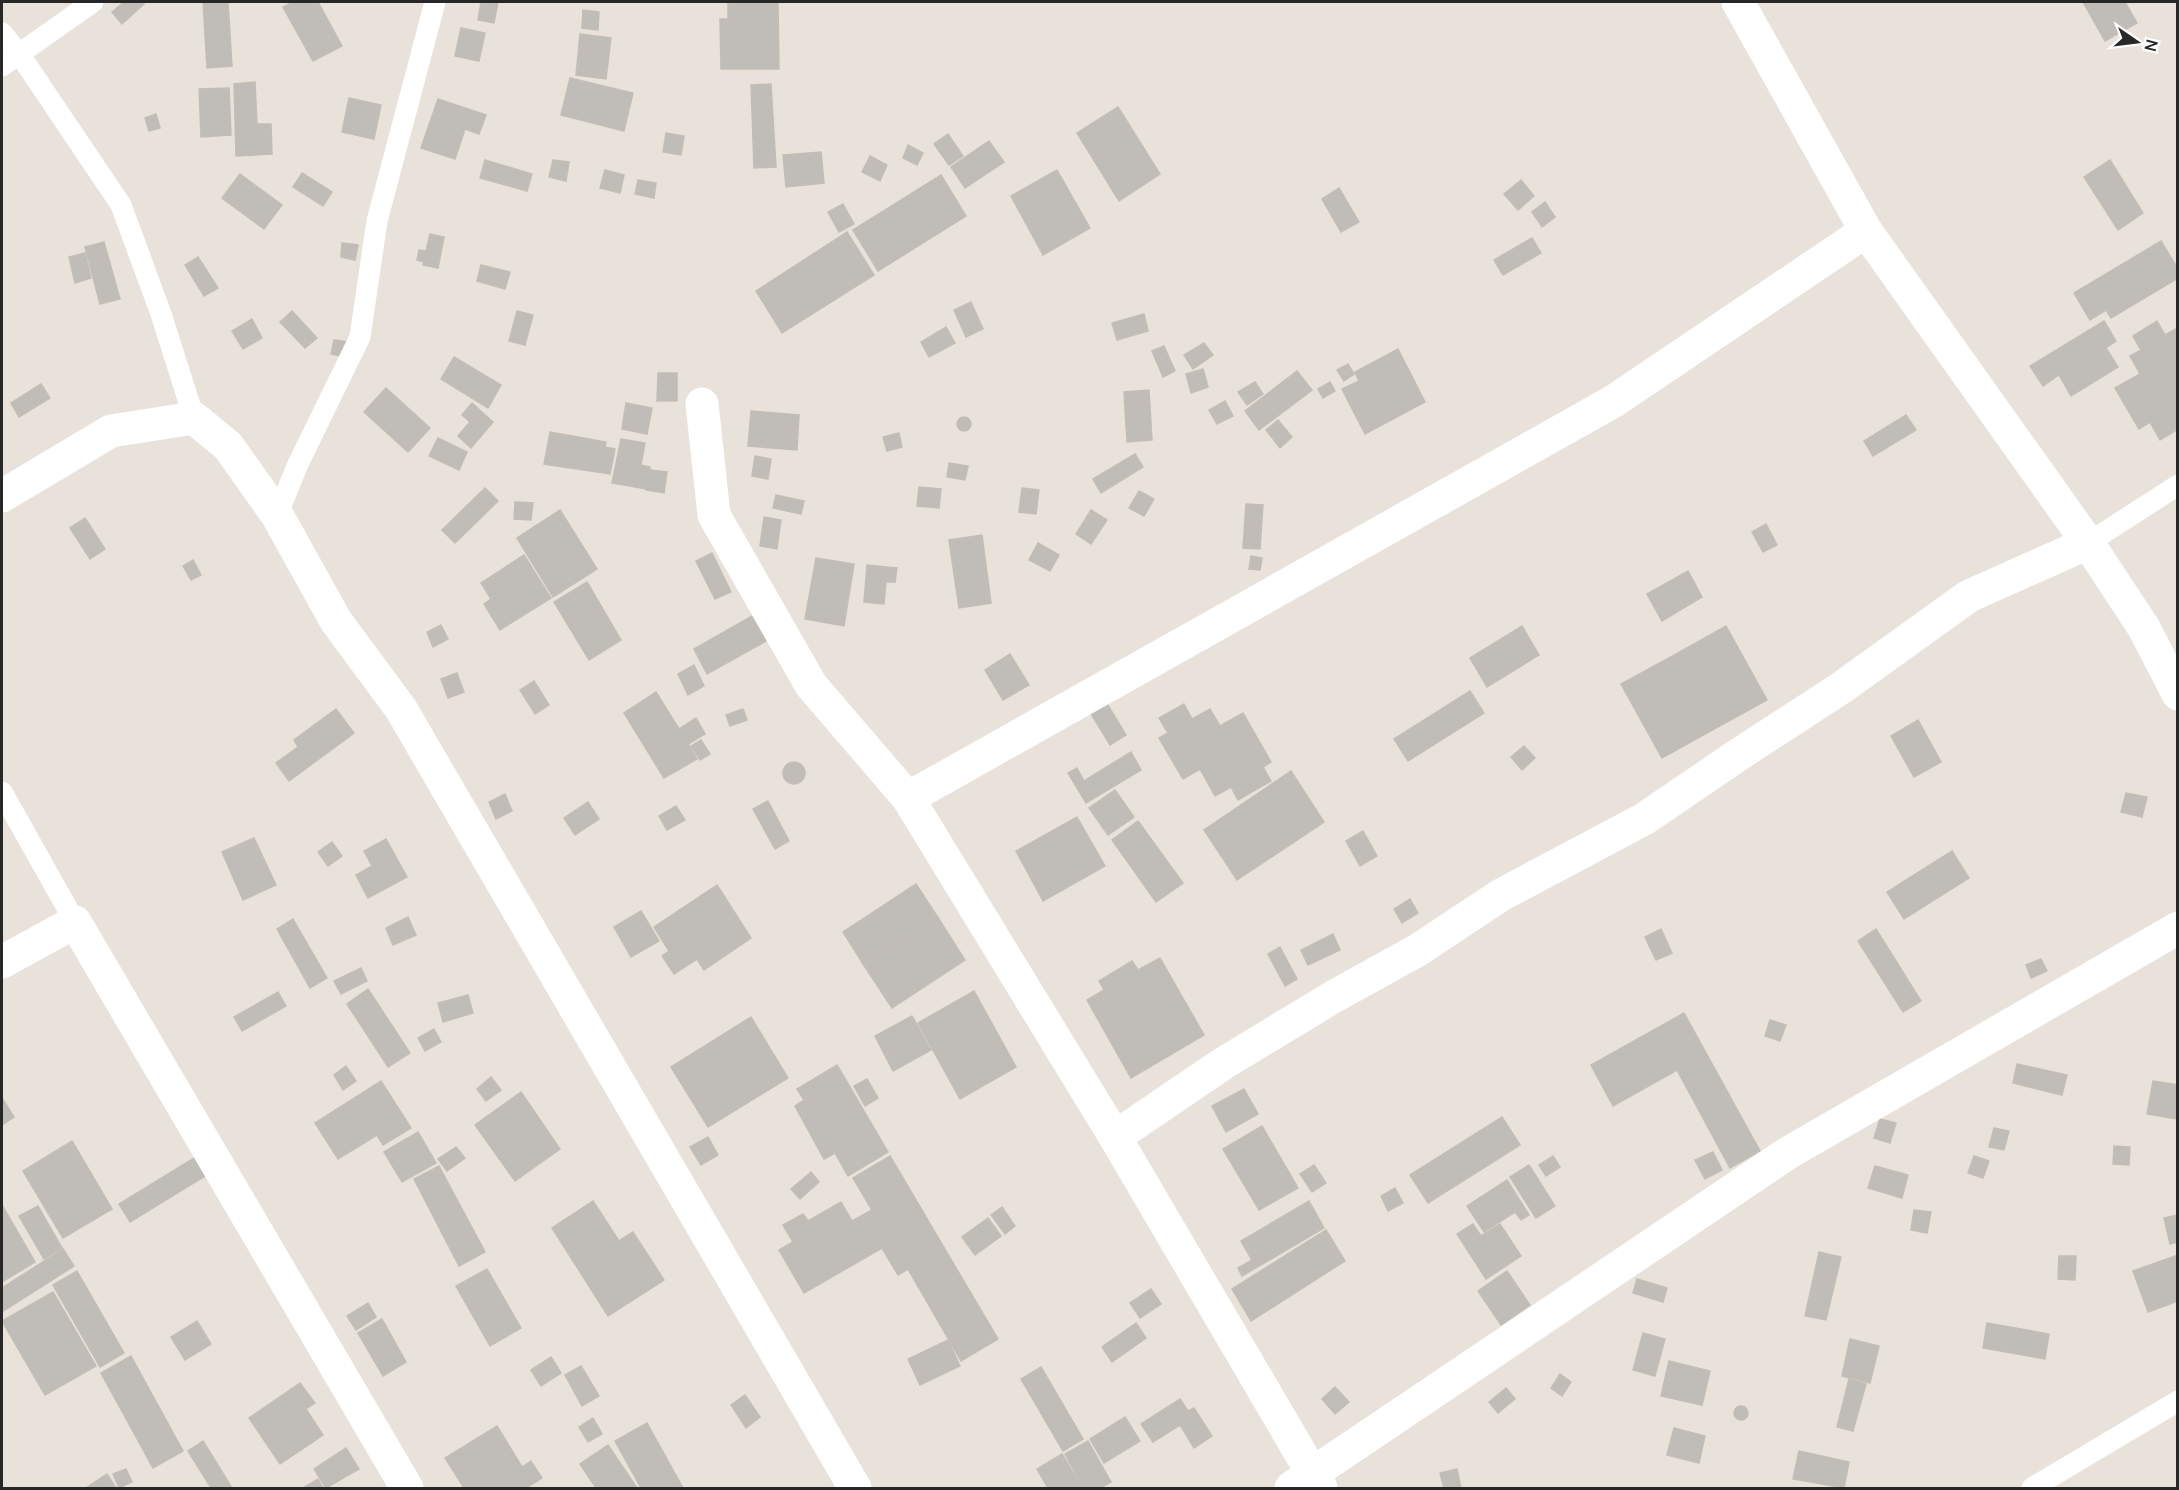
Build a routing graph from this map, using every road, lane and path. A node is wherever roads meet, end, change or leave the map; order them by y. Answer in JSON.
{"nodes":[{"id":1,"x":93,"y":2,"type":"edge"},
{"id":2,"x":435,"y":2,"type":"edge"},
{"id":3,"x":1738,"y":2,"type":"edge"},
{"id":4,"x":2,"y":33,"type":"edge"},
{"id":5,"x":20,"y":55,"type":"junction"},
{"id":6,"x":2,"y":66,"type":"edge"},
{"id":7,"x":1866,"y":231,"type":"junction"},
{"id":8,"x":702,"y":404,"type":"dead end"},
{"id":9,"x":194,"y":418,"type":"junction"},
{"id":10,"x":2178,"y":485,"type":"edge"},
{"id":11,"x":2,"y":496,"type":"edge"},
{"id":12,"x":277,"y":515,"type":"junction"},
{"id":13,"x":2088,"y":543,"type":"junction"},
{"id":14,"x":2178,"y":694,"type":"edge"},
{"id":15,"x":2,"y":792,"type":"edge"},
{"id":16,"x":908,"y":798,"type":"junction"},
{"id":17,"x":75,"y":922,"type":"junction"},
{"id":18,"x":2178,"y":928,"type":"edge"},
{"id":19,"x":2,"y":962,"type":"edge"},
{"id":20,"x":1115,"y":1137,"type":"junction"},
{"id":21,"x":2178,"y":1401,"type":"edge"},
{"id":22,"x":1308,"y":1484,"type":"edge"},
{"id":23,"x":407,"y":1488,"type":"edge"},
{"id":24,"x":855,"y":1488,"type":"edge"},
{"id":25,"x":2032,"y":1488,"type":"edge"}],
"edges":[{"from":1,"to":5,"type":"lane"},
{"from":2,"to":12,"type":"lane"},
{"from":3,"to":7,"type":"street"},
{"from":4,"to":5,"type":"lane"},
{"from":5,"to":6,"type":"lane"},
{"from":5,"to":9,"type":"lane"},
{"from":7,"to":13,"type":"street"},
{"from":7,"to":16,"type":"street"},
{"from":8,"to":16,"type":"street"},
{"from":9,"to":11,"type":"street"},
{"from":9,"to":12,"type":"street"},
{"from":10,"to":13,"type":"lane"},
{"from":12,"to":24,"type":"street"},
{"from":13,"to":14,"type":"street"},
{"from":13,"to":20,"type":"street"},
{"from":15,"to":17,"type":"lane"},
{"from":16,"to":20,"type":"street"},
{"from":17,"to":19,"type":"street"},
{"from":17,"to":23,"type":"street"},
{"from":18,"to":22,"type":"street"},
{"from":20,"to":22,"type":"street"},
{"from":21,"to":25,"type":"lane"}]}
